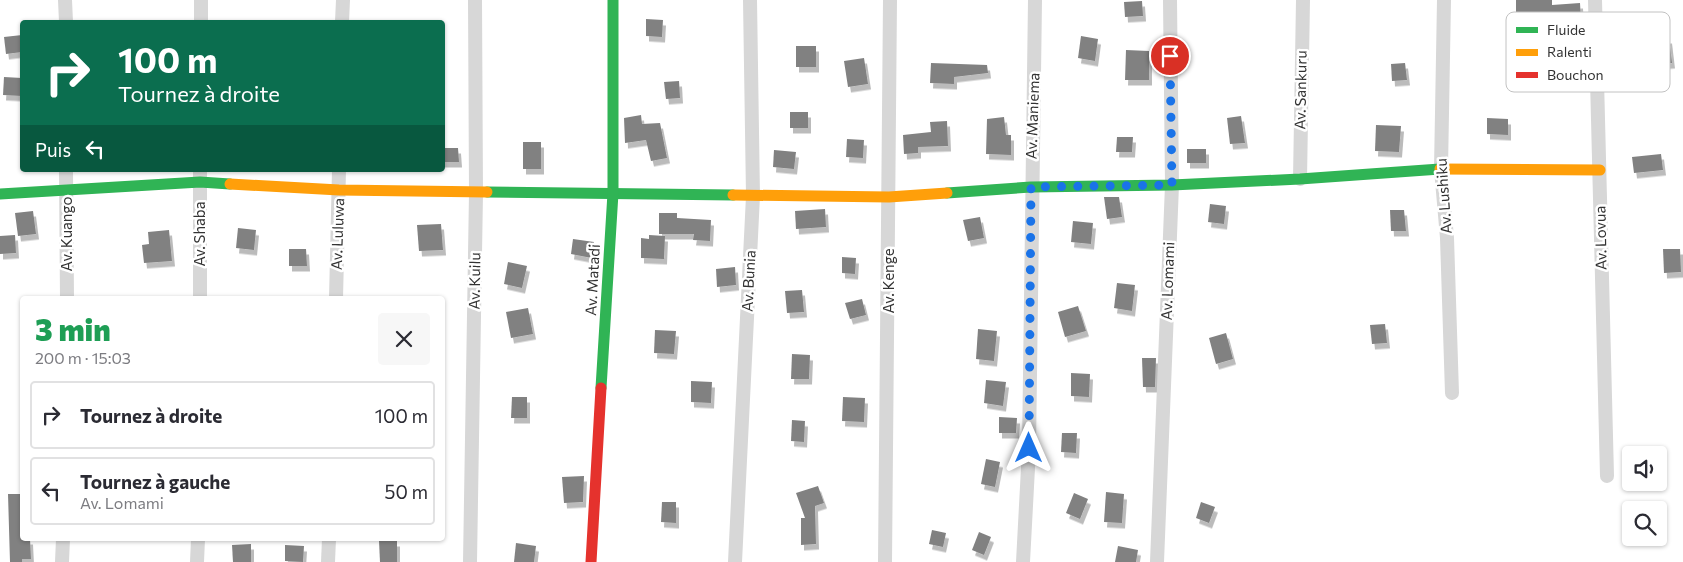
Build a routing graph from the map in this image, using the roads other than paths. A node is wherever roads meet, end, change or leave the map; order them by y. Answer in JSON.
{"nodes":[{"id":1,"x":66,"y":0,"type":"edge"},
{"id":2,"x":201,"y":0,"type":"edge"},
{"id":3,"x":343,"y":0,"type":"edge"},
{"id":4,"x":475,"y":0,"type":"edge"},
{"id":5,"x":614,"y":0,"type":"edge"},
{"id":6,"x":750,"y":0,"type":"edge"},
{"id":7,"x":890,"y":0,"type":"edge"},
{"id":8,"x":1035,"y":0,"type":"edge"},
{"id":9,"x":1170,"y":0,"type":"edge"},
{"id":10,"x":1303,"y":0,"type":"edge"},
{"id":11,"x":1444,"y":0,"type":"edge"},
{"id":12,"x":66,"y":20,"type":"edge"},
{"id":13,"x":201,"y":20,"type":"edge"},
{"id":14,"x":342,"y":20,"type":"edge"},
{"id":15,"x":1598,"y":92,"type":"edge"},
{"id":16,"x":1441,"y":170,"type":"junction"},
{"id":17,"x":1600,"y":170,"type":"junction"},
{"id":18,"x":66,"y":172,"type":"edge"},
{"id":19,"x":339,"y":172,"type":"edge"},
{"id":20,"x":200,"y":176,"type":"edge"},
{"id":21,"x":1300,"y":179,"type":"junction"},
{"id":22,"x":1172,"y":185,"type":"junction"},
{"id":23,"x":1031,"y":187,"type":"junction"},
{"id":24,"x":66,"y":190,"type":"junction"},
{"id":25,"x":339,"y":190,"type":"junction"},
{"id":26,"x":476,"y":193,"type":"junction"},
{"id":27,"x":613,"y":193,"type":"junction"},
{"id":28,"x":0,"y":194,"type":"edge"},
{"id":29,"x":753,"y":196,"type":"junction"},
{"id":30,"x":889,"y":197,"type":"junction"},
{"id":31,"x":67,"y":296,"type":"edge"},
{"id":32,"x":200,"y":296,"type":"edge"},
{"id":33,"x":336,"y":296,"type":"edge"},
{"id":34,"x":1452,"y":393,"type":"dead end"},
{"id":35,"x":1607,"y":476,"type":"dead end"},
{"id":36,"x":63,"y":541,"type":"edge"},
{"id":37,"x":198,"y":541,"type":"edge"},
{"id":38,"x":329,"y":541,"type":"edge"},
{"id":39,"x":62,"y":562,"type":"edge"},
{"id":40,"x":197,"y":562,"type":"edge"},
{"id":41,"x":328,"y":562,"type":"edge"},
{"id":42,"x":470,"y":562,"type":"edge"},
{"id":43,"x":591,"y":562,"type":"edge"},
{"id":44,"x":736,"y":562,"type":"edge"},
{"id":45,"x":885,"y":562,"type":"edge"},
{"id":46,"x":1024,"y":562,"type":"edge"},
{"id":47,"x":1157,"y":562,"type":"edge"}],
"edges":[{"from":1,"to":12,"type":"street"},
{"from":2,"to":13,"type":"street"},
{"from":3,"to":14,"type":"street"},
{"from":4,"to":26,"type":"street","name":"Av. Kuilu"},
{"from":5,"to":27,"type":"street","name":"Av. Matadi"},
{"from":6,"to":29,"type":"street","name":"Av. Bunia"},
{"from":7,"to":30,"type":"street","name":"Av. Kenge"},
{"from":8,"to":23,"type":"street","name":"Av. Maniema"},
{"from":9,"to":22,"type":"street","name":"Av. Lomami"},
{"from":10,"to":21,"type":"street","name":"Av. Sankuru"},
{"from":11,"to":16,"type":"street","name":"Av. Lushiku"},
{"from":15,"to":17,"type":"street","name":"Av. Lovua"},
{"from":16,"to":17,"type":"street"},
{"from":16,"to":21,"type":"street"},
{"from":16,"to":34,"type":"street","name":"Av. Lushiku"},
{"from":17,"to":35,"type":"street","name":"Av. Lovua"},
{"from":18,"to":24,"type":"street","name":"Av. Kuango"},
{"from":19,"to":25,"type":"street","name":"Av. Luluwa"},
{"from":20,"to":24,"type":"street"},
{"from":20,"to":25,"type":"street"},
{"from":20,"to":32,"type":"street","name":"Av. Shaba"},
{"from":21,"to":22,"type":"street"},
{"from":22,"to":23,"type":"street"},
{"from":22,"to":47,"type":"street","name":"Av. Lomami"},
{"from":23,"to":30,"type":"street"},
{"from":23,"to":46,"type":"street","name":"Av. Maniema"},
{"from":24,"to":28,"type":"street"},
{"from":24,"to":31,"type":"street","name":"Av. Kuango"},
{"from":25,"to":26,"type":"street"},
{"from":25,"to":33,"type":"street","name":"Av. Luluwa"},
{"from":26,"to":27,"type":"street"},
{"from":26,"to":42,"type":"street","name":"Av. Kuilu"},
{"from":27,"to":29,"type":"street"},
{"from":27,"to":43,"type":"street","name":"Av. Matadi"},
{"from":29,"to":30,"type":"street"},
{"from":29,"to":44,"type":"street","name":"Av. Bunia"},
{"from":30,"to":45,"type":"street","name":"Av. Kenge"},
{"from":36,"to":39,"type":"street"},
{"from":37,"to":40,"type":"street"},
{"from":38,"to":41,"type":"street"}]}
